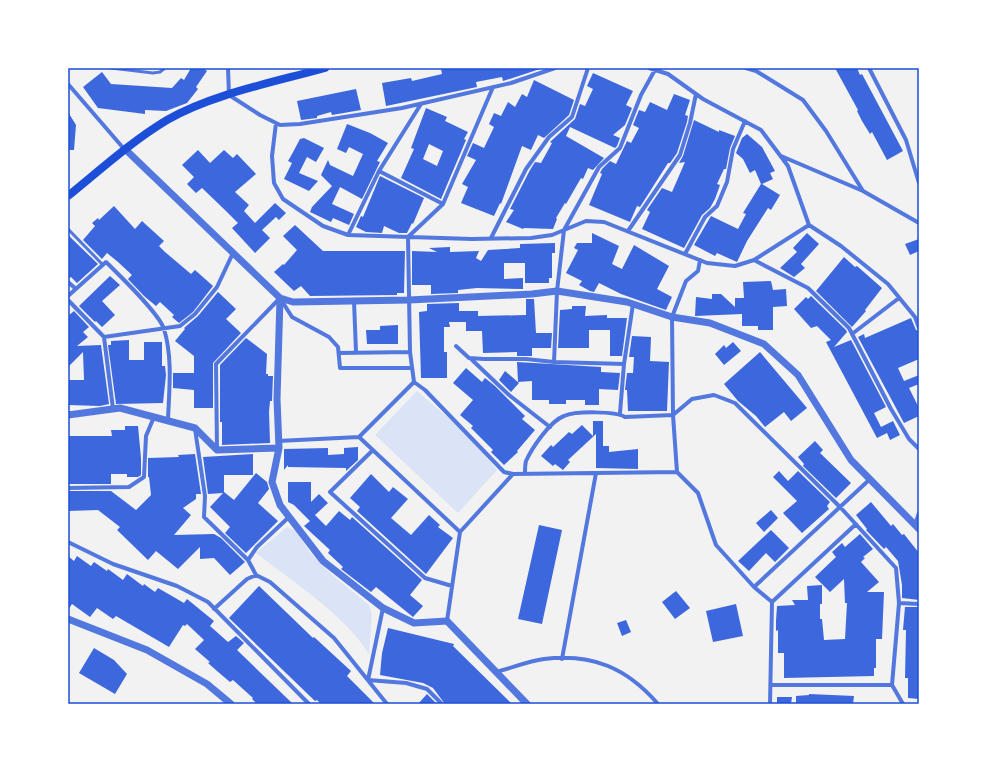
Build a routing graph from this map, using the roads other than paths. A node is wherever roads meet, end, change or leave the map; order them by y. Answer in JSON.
{"nodes":[{"id":1,"x":111,"y":68,"type":"edge"},
{"id":2,"x":165,"y":68,"type":"edge"},
{"id":3,"x":228,"y":68,"type":"edge"},
{"id":4,"x":325,"y":68,"type":"edge"},
{"id":5,"x":555,"y":68,"type":"edge"},
{"id":6,"x":588,"y":68,"type":"edge"},
{"id":7,"x":649,"y":68,"type":"edge"},
{"id":8,"x":746,"y":68,"type":"edge"},
{"id":9,"x":869,"y":68,"type":"edge"},
{"id":10,"x":655,"y":69,"type":"edge"},
{"id":11,"x":68,"y":84,"type":"edge"},
{"id":12,"x":493,"y":87,"type":"junction"},
{"id":13,"x":696,"y":94,"type":"junction"},
{"id":14,"x":230,"y":95,"type":"junction"},
{"id":15,"x":421,"y":104,"type":"junction"},
{"id":16,"x":745,"y":121,"type":"junction"},
{"id":17,"x":276,"y":123,"type":"junction"},
{"id":18,"x":126,"y":150,"type":"junction"},
{"id":19,"x":780,"y":155,"type":"junction"},
{"id":20,"x":379,"y":171,"type":"junction"},
{"id":21,"x":919,"y":184,"type":"edge"},
{"id":22,"x":863,"y":191,"type":"junction"},
{"id":23,"x":68,"y":196,"type":"edge"},
{"id":24,"x":443,"y":204,"type":"junction"},
{"id":25,"x":919,"y":223,"type":"edge"},
{"id":26,"x":809,"y":225,"type":"junction"},
{"id":27,"x":68,"y":229,"type":"edge"},
{"id":28,"x":564,"y":230,"type":"junction"},
{"id":29,"x":628,"y":232,"type":"junction"},
{"id":30,"x":348,"y":235,"type":"junction"},
{"id":31,"x":408,"y":237,"type":"junction"},
{"id":32,"x":491,"y":238,"type":"junction"},
{"id":33,"x":233,"y":253,"type":"junction"},
{"id":34,"x":685,"y":254,"type":"junction"},
{"id":35,"x":700,"y":260,"type":"junction"},
{"id":36,"x":754,"y":260,"type":"junction"},
{"id":37,"x":103,"y":265,"type":"junction"},
{"id":38,"x":68,"y":282,"type":"edge"},
{"id":39,"x":76,"y":289,"type":"junction"},
{"id":40,"x":557,"y":291,"type":"junction"},
{"id":41,"x":68,"y":296,"type":"edge"},
{"id":42,"x":280,"y":298,"type":"junction"},
{"id":43,"x":899,"y":298,"type":"junction"},
{"id":44,"x":68,"y":300,"type":"edge"},
{"id":45,"x":409,"y":300,"type":"junction"},
{"id":46,"x":354,"y":301,"type":"junction"},
{"id":47,"x":633,"y":303,"type":"junction"},
{"id":48,"x":672,"y":317,"type":"junction"},
{"id":49,"x":164,"y":328,"type":"junction"},
{"id":50,"x":919,"y":328,"type":"edge"},
{"id":51,"x":852,"y":334,"type":"junction"},
{"id":52,"x":104,"y":337,"type":"junction"},
{"id":53,"x":456,"y":346,"type":"dead end"},
{"id":54,"x":356,"y":352,"type":"junction"},
{"id":55,"x":410,"y":352,"type":"junction"},
{"id":56,"x":339,"y":353,"type":"junction"},
{"id":57,"x":469,"y":358,"type":"junction"},
{"id":58,"x":554,"y":362,"type":"junction"},
{"id":59,"x":624,"y":364,"type":"junction"},
{"id":60,"x":410,"y":368,"type":"junction"},
{"id":61,"x":414,"y":382,"type":"junction"},
{"id":62,"x":113,"y":409,"type":"junction"},
{"id":63,"x":620,"y":414,"type":"junction"},
{"id":64,"x":68,"y":415,"type":"edge"},
{"id":65,"x":673,"y":415,"type":"junction"},
{"id":66,"x":154,"y":416,"type":"junction"},
{"id":67,"x":168,"y":420,"type":"junction"},
{"id":68,"x":550,"y":427,"type":"junction"},
{"id":69,"x":195,"y":428,"type":"junction"},
{"id":70,"x":359,"y":437,"type":"junction"},
{"id":71,"x":279,"y":444,"type":"junction"},
{"id":72,"x":919,"y":448,"type":"edge"},
{"id":73,"x":217,"y":450,"type":"junction"},
{"id":74,"x":373,"y":450,"type":"junction"},
{"id":75,"x":678,"y":472,"type":"junction"},
{"id":76,"x":596,"y":473,"type":"junction"},
{"id":77,"x":513,"y":474,"type":"junction"},
{"id":78,"x":525,"y":474,"type":"junction"},
{"id":79,"x":869,"y":480,"type":"junction"},
{"id":80,"x":68,"y":488,"type":"edge"},
{"id":81,"x":840,"y":507,"type":"junction"},
{"id":82,"x":919,"y":513,"type":"edge"},
{"id":83,"x":289,"y":516,"type":"junction"},
{"id":84,"x":856,"y":524,"type":"junction"},
{"id":85,"x":917,"y":527,"type":"edge"},
{"id":86,"x":460,"y":532,"type":"junction"},
{"id":87,"x":68,"y":542,"type":"edge"},
{"id":88,"x":248,"y":560,"type":"junction"},
{"id":89,"x":256,"y":575,"type":"junction"},
{"id":90,"x":452,"y":586,"type":"junction"},
{"id":91,"x":754,"y":587,"type":"junction"},
{"id":92,"x":772,"y":602,"type":"junction"},
{"id":93,"x":899,"y":603,"type":"junction"},
{"id":94,"x":919,"y":604,"type":"edge"},
{"id":95,"x":383,"y":608,"type":"junction"},
{"id":96,"x":214,"y":609,"type":"junction"},
{"id":97,"x":68,"y":619,"type":"edge"},
{"id":98,"x":447,"y":621,"type":"junction"},
{"id":99,"x":562,"y":659,"type":"junction"},
{"id":100,"x":496,"y":672,"type":"junction"},
{"id":101,"x":368,"y":680,"type":"junction"},
{"id":102,"x":771,"y":685,"type":"junction"},
{"id":103,"x":892,"y":685,"type":"junction"},
{"id":104,"x":230,"y":704,"type":"edge"},
{"id":105,"x":309,"y":704,"type":"edge"},
{"id":106,"x":387,"y":704,"type":"edge"},
{"id":107,"x":442,"y":704,"type":"edge"},
{"id":108,"x":527,"y":704,"type":"edge"},
{"id":109,"x":658,"y":704,"type":"edge"},
{"id":110,"x":770,"y":704,"type":"edge"},
{"id":111,"x":903,"y":704,"type":"edge"}],
"edges":[{"from":1,"to":2,"type":"lane"},
{"from":3,"to":14,"type":"street"},
{"from":4,"to":14,"type":"main road"},
{"from":5,"to":12,"type":"street"},
{"from":6,"to":32,"type":"street"},
{"from":7,"to":10,"type":"street"},
{"from":8,"to":22,"type":"street"},
{"from":9,"to":21,"type":"street"},
{"from":10,"to":13,"type":"street"},
{"from":10,"to":28,"type":"street"},
{"from":11,"to":18,"type":"street"},
{"from":12,"to":15,"type":"street"},
{"from":12,"to":24,"type":"street"},
{"from":13,"to":16,"type":"street"},
{"from":13,"to":29,"type":"street"},
{"from":14,"to":17,"type":"street"},
{"from":14,"to":18,"type":"main road"},
{"from":15,"to":17,"type":"street"},
{"from":15,"to":20,"type":"street"},
{"from":16,"to":19,"type":"street"},
{"from":16,"to":34,"type":"street"},
{"from":17,"to":30,"type":"street"},
{"from":18,"to":23,"type":"main road"},
{"from":18,"to":33,"type":"street"},
{"from":19,"to":22,"type":"street"},
{"from":19,"to":26,"type":"street"},
{"from":20,"to":24,"type":"street"},
{"from":20,"to":30,"type":"street"},
{"from":22,"to":25,"type":"street"},
{"from":24,"to":31,"type":"street"},
{"from":26,"to":36,"type":"street"},
{"from":26,"to":43,"type":"street"},
{"from":27,"to":37,"type":"lane"},
{"from":28,"to":29,"type":"street"},
{"from":28,"to":32,"type":"street"},
{"from":28,"to":40,"type":"street"},
{"from":29,"to":34,"type":"street"},
{"from":30,"to":31,"type":"street"},
{"from":31,"to":32,"type":"street"},
{"from":31,"to":45,"type":"street"},
{"from":33,"to":42,"type":"street"},
{"from":33,"to":49,"type":"street"},
{"from":34,"to":35,"type":"street"},
{"from":35,"to":36,"type":"street"},
{"from":35,"to":48,"type":"street"},
{"from":36,"to":51,"type":"street"},
{"from":37,"to":39,"type":"street"},
{"from":37,"to":49,"type":"street"},
{"from":38,"to":39,"type":"street"},
{"from":39,"to":41,"type":"street"},
{"from":40,"to":45,"type":"street"},
{"from":40,"to":47,"type":"street"},
{"from":40,"to":58,"type":"street"},
{"from":42,"to":46,"type":"street"},
{"from":42,"to":56,"type":"street"},
{"from":42,"to":71,"type":"street"},
{"from":42,"to":73,"type":"street"},
{"from":43,"to":50,"type":"street"},
{"from":43,"to":51,"type":"street"},
{"from":44,"to":52,"type":"street"},
{"from":45,"to":46,"type":"street"},
{"from":45,"to":55,"type":"street"},
{"from":46,"to":54,"type":"street"},
{"from":47,"to":48,"type":"street"},
{"from":47,"to":59,"type":"street"},
{"from":48,"to":65,"type":"street"},
{"from":48,"to":79,"type":"street"},
{"from":49,"to":52,"type":"street"},
{"from":49,"to":67,"type":"street"},
{"from":51,"to":72,"type":"street"},
{"from":52,"to":62,"type":"street"},
{"from":53,"to":57,"type":"street"},
{"from":54,"to":55,"type":"street"},
{"from":54,"to":56,"type":"street"},
{"from":55,"to":60,"type":"street"},
{"from":56,"to":60,"type":"street"},
{"from":57,"to":58,"type":"street"},
{"from":57,"to":68,"type":"street"},
{"from":58,"to":59,"type":"street"},
{"from":59,"to":63,"type":"street"},
{"from":60,"to":61,"type":"street"},
{"from":61,"to":70,"type":"street"},
{"from":61,"to":77,"type":"street"},
{"from":62,"to":64,"type":"street"},
{"from":62,"to":66,"type":"street"},
{"from":63,"to":65,"type":"street"},
{"from":63,"to":68,"type":"street"},
{"from":65,"to":75,"type":"street"},
{"from":65,"to":81,"type":"street"},
{"from":66,"to":67,"type":"street"},
{"from":66,"to":80,"type":"street"},
{"from":67,"to":69,"type":"street"},
{"from":68,"to":78,"type":"street"},
{"from":69,"to":73,"type":"street"},
{"from":69,"to":88,"type":"street"},
{"from":70,"to":71,"type":"street"},
{"from":70,"to":74,"type":"street"},
{"from":71,"to":73,"type":"street"},
{"from":71,"to":83,"type":"street"},
{"from":74,"to":86,"type":"street"},
{"from":74,"to":90,"type":"street"},
{"from":75,"to":76,"type":"street"},
{"from":75,"to":91,"type":"street"},
{"from":76,"to":78,"type":"street"},
{"from":76,"to":99,"type":"street"},
{"from":77,"to":78,"type":"street"},
{"from":77,"to":86,"type":"street"},
{"from":79,"to":81,"type":"street"},
{"from":79,"to":85,"type":"street"},
{"from":81,"to":84,"type":"street"},
{"from":81,"to":91,"type":"street"},
{"from":82,"to":85,"type":"street"},
{"from":83,"to":88,"type":"street"},
{"from":83,"to":95,"type":"street"},
{"from":84,"to":92,"type":"street"},
{"from":84,"to":93,"type":"street"},
{"from":86,"to":90,"type":"street"},
{"from":87,"to":96,"type":"street"},
{"from":88,"to":89,"type":"street"},
{"from":89,"to":96,"type":"street"},
{"from":89,"to":101,"type":"street"},
{"from":90,"to":98,"type":"street"},
{"from":91,"to":92,"type":"street"},
{"from":92,"to":102,"type":"street"},
{"from":93,"to":94,"type":"street"},
{"from":93,"to":103,"type":"street"},
{"from":95,"to":98,"type":"street"},
{"from":95,"to":101,"type":"street"},
{"from":96,"to":105,"type":"street"},
{"from":97,"to":104,"type":"street"},
{"from":98,"to":100,"type":"street"},
{"from":99,"to":100,"type":"street"},
{"from":99,"to":109,"type":"street"},
{"from":100,"to":108,"type":"street"},
{"from":101,"to":106,"type":"street"},
{"from":101,"to":107,"type":"street"},
{"from":102,"to":103,"type":"street"},
{"from":102,"to":110,"type":"street"},
{"from":103,"to":111,"type":"street"}]}
